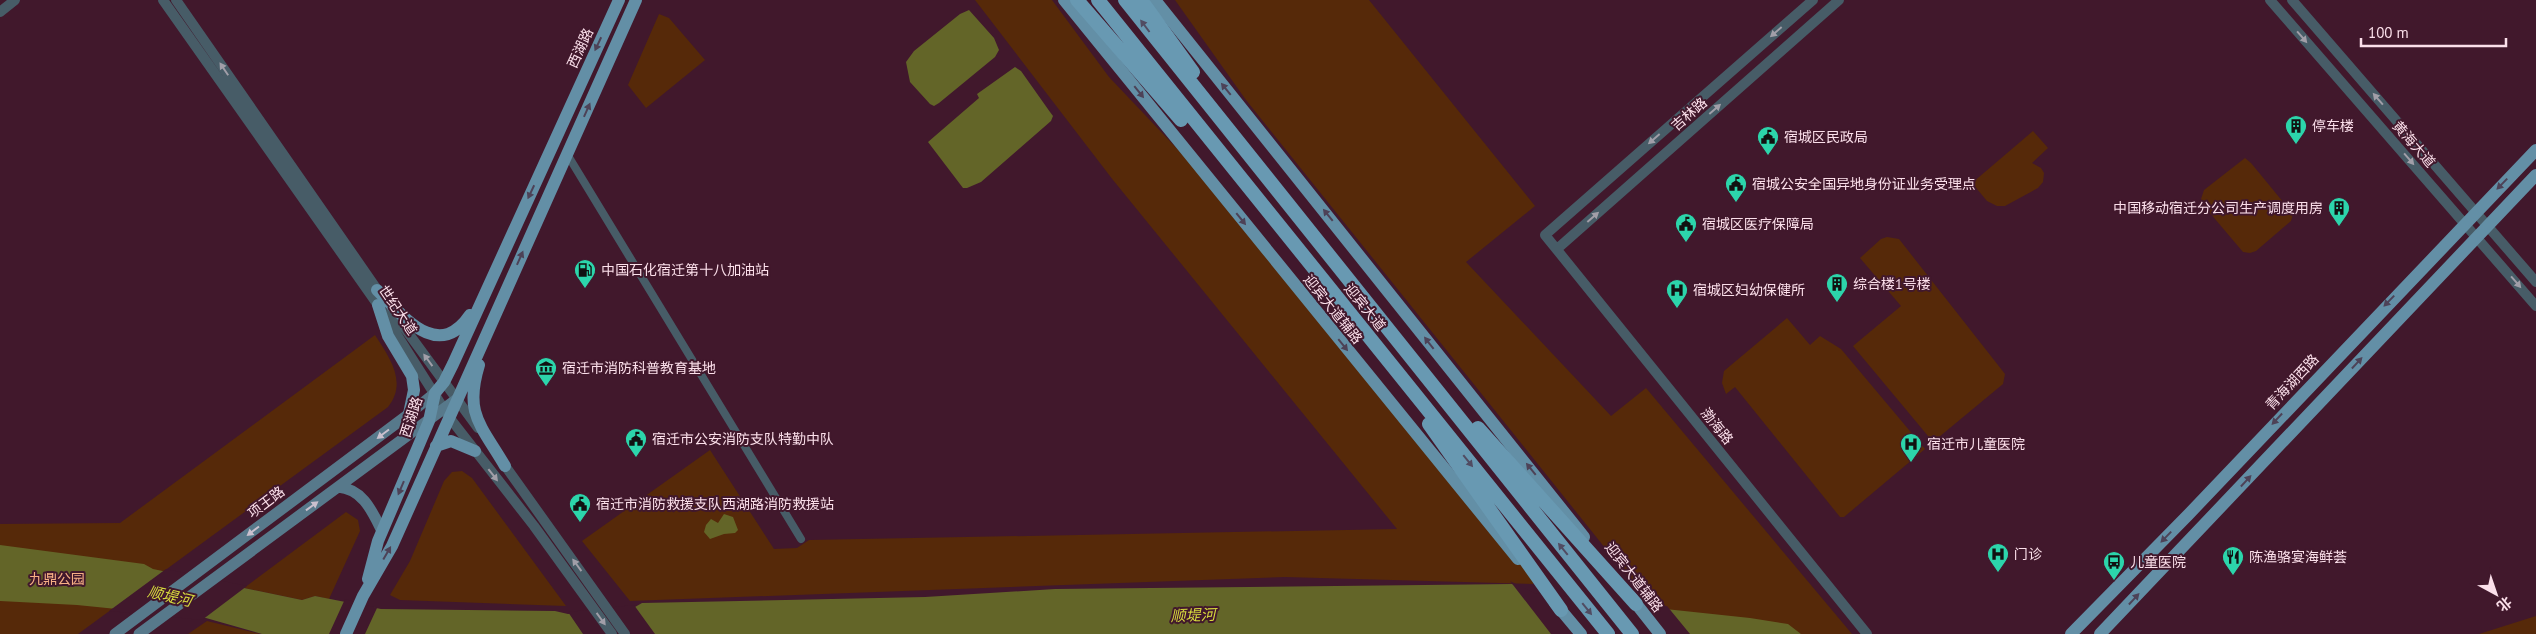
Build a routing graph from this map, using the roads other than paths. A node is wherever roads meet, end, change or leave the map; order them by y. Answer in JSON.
{"nodes":[{"id":1,"x":16,"y":0,"type":"edge"},
{"id":2,"x":163,"y":0,"type":"edge"},
{"id":3,"x":176,"y":0,"type":"edge"},
{"id":4,"x":619,"y":0,"type":"edge"},
{"id":5,"x":636,"y":0,"type":"edge"},
{"id":6,"x":1064,"y":0,"type":"edge"},
{"id":7,"x":1077,"y":0,"type":"edge"},
{"id":8,"x":1098,"y":0,"type":"edge"},
{"id":9,"x":1125,"y":0,"type":"edge"},
{"id":10,"x":1141,"y":0,"type":"edge"},
{"id":11,"x":1155,"y":0,"type":"edge"},
{"id":12,"x":1813,"y":0,"type":"edge"},
{"id":13,"x":1838,"y":0,"type":"edge"},
{"id":14,"x":2270,"y":0,"type":"edge"},
{"id":15,"x":2292,"y":0,"type":"edge"},
{"id":16,"x":0,"y":12,"type":"edge"},
{"id":17,"x":2536,"y":150,"type":"edge"},
{"id":18,"x":567,"y":154,"type":"junction"},
{"id":19,"x":2536,"y":175,"type":"edge"},
{"id":20,"x":2475,"y":212,"type":"junction"},
{"id":21,"x":1271,"y":216,"type":"junction"},
{"id":22,"x":2464,"y":223,"type":"junction"},
{"id":23,"x":2488,"y":225,"type":"junction"},
{"id":24,"x":1308,"y":230,"type":"junction"},
{"id":25,"x":1545,"y":235,"type":"joint"},
{"id":26,"x":2476,"y":237,"type":"junction"},
{"id":27,"x":1323,"y":249,"type":"junction"},
{"id":28,"x":1557,"y":249,"type":"junction"},
{"id":29,"x":498,"y":265,"type":"junction"},
{"id":30,"x":511,"y":279,"type":"junction"},
{"id":31,"x":2536,"y":282,"type":"edge"},
{"id":32,"x":377,"y":290,"type":"junction"},
{"id":33,"x":378,"y":305,"type":"junction"},
{"id":34,"x":2536,"y":306,"type":"edge"},
{"id":35,"x":1397,"y":372,"type":"junction"},
{"id":36,"x":444,"y":382,"type":"junction"},
{"id":37,"x":435,"y":393,"type":"junction"},
{"id":38,"x":457,"y":399,"type":"junction"},
{"id":39,"x":446,"y":413,"type":"junction"},
{"id":40,"x":409,"y":414,"type":"junction"},
{"id":41,"x":429,"y":421,"type":"junction"},
{"id":42,"x":436,"y":446,"type":"junction"},
{"id":43,"x":475,"y":451,"type":"junction"},
{"id":44,"x":505,"y":466,"type":"junction"},
{"id":45,"x":338,"y":487,"type":"junction"},
{"id":46,"x":382,"y":531,"type":"junction"},
{"id":47,"x":801,"y":539,"type":"dead end"},
{"id":48,"x":1536,"y":577,"type":"junction"},
{"id":49,"x":363,"y":596,"type":"junction"},
{"id":50,"x":1636,"y":604,"type":"junction"},
{"id":51,"x":1562,"y":610,"type":"joint"},
{"id":52,"x":144,"y":631,"type":"edge"},
{"id":53,"x":115,"y":634,"type":"edge"},
{"id":54,"x":346,"y":634,"type":"edge"},
{"id":55,"x":612,"y":634,"type":"edge"},
{"id":56,"x":625,"y":634,"type":"edge"},
{"id":57,"x":1580,"y":634,"type":"edge"},
{"id":58,"x":1608,"y":634,"type":"edge"},
{"id":59,"x":1632,"y":634,"type":"edge"},
{"id":60,"x":1660,"y":634,"type":"edge"},
{"id":61,"x":1867,"y":634,"type":"edge"},
{"id":62,"x":2071,"y":634,"type":"edge"},
{"id":63,"x":2100,"y":634,"type":"edge"}],
"edges":[{"from":1,"to":16,"type":"street"},
{"from":2,"to":33,"type":"street","name":"世纪大道"},
{"from":32,"to":3,"type":"street","name":"世纪大道","one_way":true},
{"from":4,"to":29,"type":"main road","name":"西湖路","one_way":true},
{"from":18,"to":5,"type":"main road","one_way":true},
{"from":6,"to":48,"type":"main road","name":"迎宾大道辅路","one_way":true},
{"from":7,"to":21,"type":"highway"},
{"from":8,"to":21,"type":"highway","name":"迎宾大道"},
{"from":24,"to":9,"type":"highway","name":"迎宾大道","one_way":true},
{"from":10,"to":24,"type":"highway"},
{"from":50,"to":11,"type":"main road","name":"迎宾大道辅路","one_way":true},
{"from":12,"to":25,"type":"street","name":"吉林路","one_way":true},
{"from":28,"to":13,"type":"street","name":"吉林路","one_way":true},
{"from":14,"to":22,"type":"street","name":"黄海大道","one_way":true},
{"from":20,"to":15,"type":"street","name":"黄海大道","one_way":true},
{"from":17,"to":20,"type":"main road","name":"青海湖西路","one_way":true},
{"from":30,"to":18,"type":"main road","one_way":true},
{"from":18,"to":47,"type":"street"},
{"from":19,"to":23,"type":"main road"},
{"from":20,"to":22,"type":"main road","name":"青海湖西路"},
{"from":20,"to":23,"type":"street","name":"黄海大道"},
{"from":21,"to":35,"type":"highway","name":"迎宾大道"},
{"from":22,"to":26,"type":"street","name":"黄海大道"},
{"from":22,"to":62,"type":"main road","name":"青海湖西路","one_way":true},
{"from":23,"to":26,"type":"main road"},
{"from":23,"to":31,"type":"street","name":"黄海大道"},
{"from":24,"to":27,"type":"highway","name":"迎宾大道"},
{"from":25,"to":28,"type":"street","name":"渤海路"},
{"from":26,"to":34,"type":"street","name":"黄海大道","one_way":true},
{"from":63,"to":26,"type":"main road","one_way":true},
{"from":27,"to":50,"type":"highway"},
{"from":59,"to":27,"type":"highway","name":"迎宾大道","one_way":true},
{"from":28,"to":61,"type":"street","name":"渤海路"},
{"from":29,"to":32,"type":"main road"},
{"from":29,"to":36,"type":"main road","name":"西湖路"},
{"from":30,"to":38,"type":"main road"},
{"from":30,"to":44,"type":"main road"},
{"from":36,"to":32,"type":"street","name":"世纪大道","one_way":true},
{"from":33,"to":37,"type":"street","name":"世纪大道"},
{"from":33,"to":40,"type":"main road"},
{"from":35,"to":48,"type":"highway"},
{"from":35,"to":58,"type":"highway","name":"迎宾大道","one_way":true},
{"from":36,"to":37,"type":"main road","name":"西湖路"},
{"from":36,"to":38,"type":"street","name":"世纪大道"},
{"from":37,"to":39,"type":"street","name":"世纪大道"},
{"from":37,"to":40,"type":"main road","name":"项王路"},
{"from":37,"to":41,"type":"main road","name":"西湖路"},
{"from":38,"to":39,"type":"main road"},
{"from":38,"to":44,"type":"street","name":"世纪大道"},
{"from":39,"to":41,"type":"main road"},
{"from":39,"to":42,"type":"main road"},
{"from":39,"to":43,"type":"street","name":"世纪大道"},
{"from":40,"to":53,"type":"main road","name":"项王路","one_way":true},
{"from":41,"to":45,"type":"main road"},
{"from":41,"to":46,"type":"main road","name":"西湖路","one_way":true},
{"from":42,"to":43,"type":"main road"},
{"from":49,"to":42,"type":"main road","one_way":true},
{"from":43,"to":55,"type":"street","name":"世纪大道","one_way":true},
{"from":56,"to":44,"type":"street","name":"世纪大道","one_way":true},
{"from":45,"to":46,"type":"main road"},
{"from":52,"to":45,"type":"main road","one_way":true},
{"from":46,"to":49,"type":"main road","name":"西湖路"},
{"from":48,"to":51,"type":"highway"},
{"from":49,"to":54,"type":"main road"},
{"from":50,"to":60,"type":"main road","name":"迎宾大道辅路"},
{"from":51,"to":57,"type":"main road"}]}
